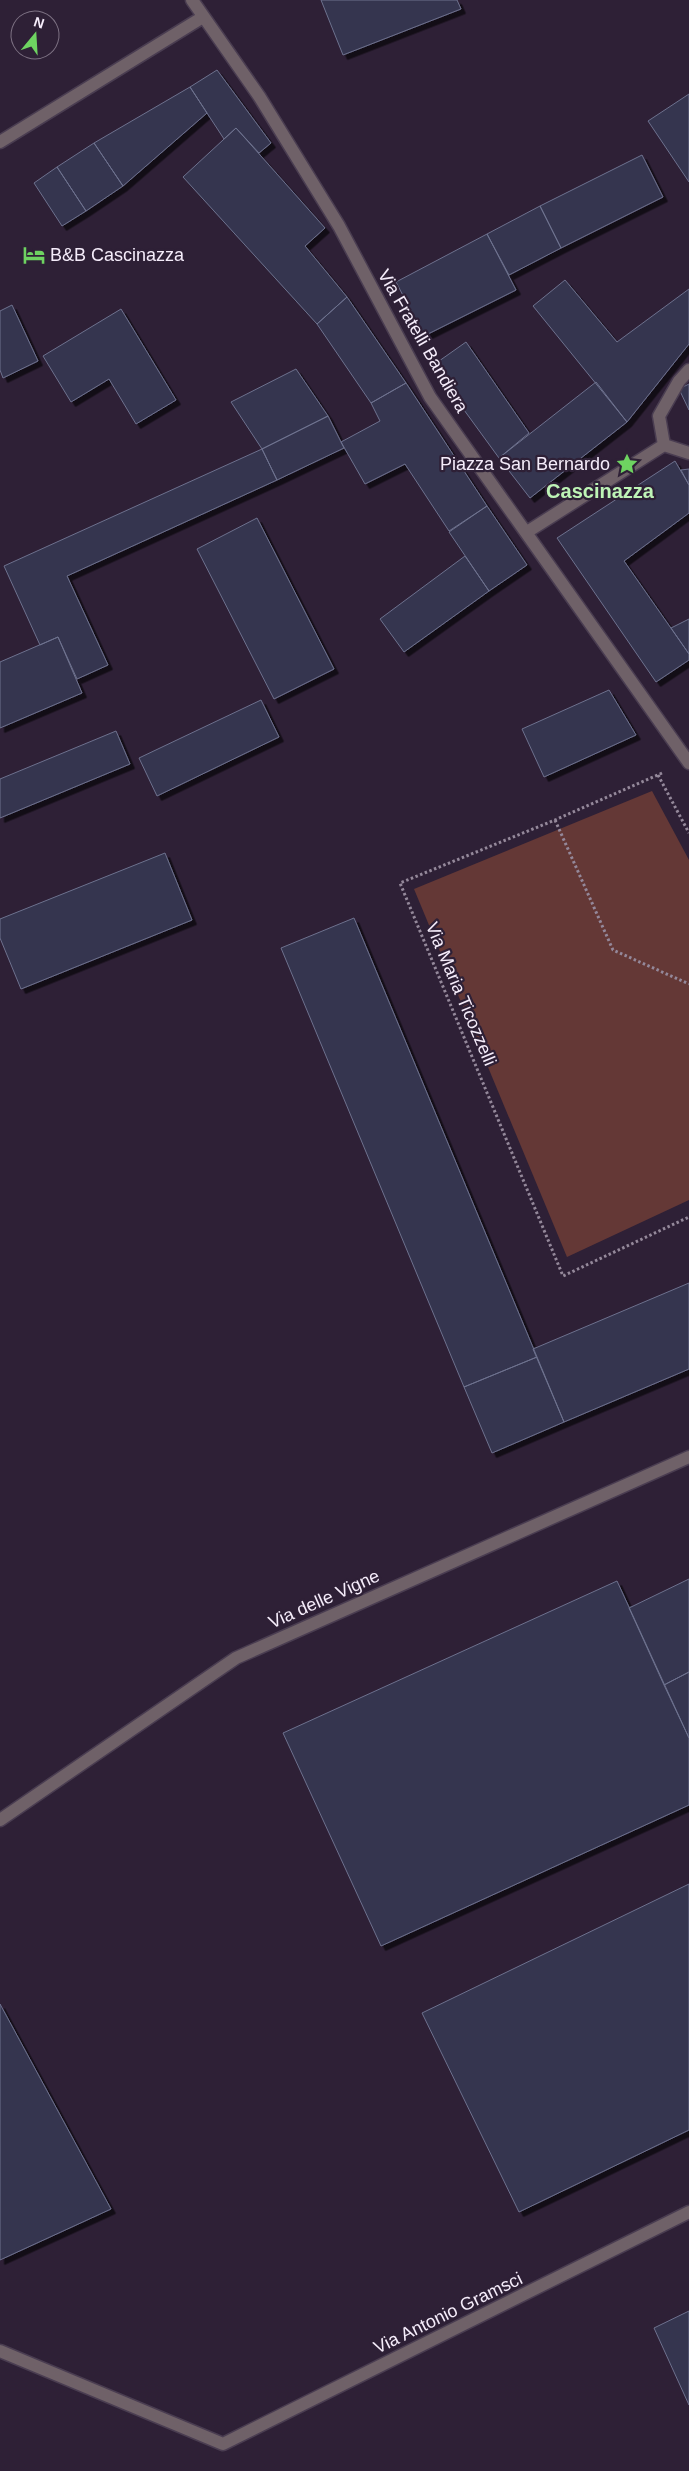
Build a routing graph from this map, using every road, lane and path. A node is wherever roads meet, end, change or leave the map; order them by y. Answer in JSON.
{"nodes":[{"id":1,"x":192,"y":0,"type":"edge"},
{"id":2,"x":203,"y":17,"type":"junction"},
{"id":3,"x":0,"y":142,"type":"edge"},
{"id":4,"x":689,"y":370,"type":"edge"},
{"id":5,"x":664,"y":445,"type":"junction"},
{"id":6,"x":689,"y":453,"type":"edge"},
{"id":7,"x":527,"y":532,"type":"junction"},
{"id":8,"x":689,"y":763,"type":"edge"},
{"id":9,"x":658,"y":776,"type":"junction"},
{"id":10,"x":555,"y":820,"type":"junction"},
{"id":11,"x":689,"y":833,"type":"edge"},
{"id":12,"x":689,"y":984,"type":"edge"},
{"id":13,"x":689,"y":1217,"type":"edge"},
{"id":14,"x":689,"y":1457,"type":"edge"},
{"id":15,"x":0,"y":1820,"type":"edge"},
{"id":16,"x":689,"y":2212,"type":"edge"},
{"id":17,"x":0,"y":2351,"type":"edge"}],
"edges":[{"from":1,"to":2,"type":"street","name":"Via Fratelli Bandiera"},
{"from":2,"to":3,"type":"street"},
{"from":2,"to":7,"type":"street","name":"Via Fratelli Bandiera"},
{"from":4,"to":5,"type":"street"},
{"from":5,"to":6,"type":"street"},
{"from":5,"to":7,"type":"street"},
{"from":7,"to":8,"type":"street","name":"Via Fratelli Bandiera"},
{"from":8,"to":9,"type":"path","name":"Via Maria Ticozzelli"},
{"from":9,"to":10,"type":"path","name":"Via Maria Ticozzelli"},
{"from":9,"to":11,"type":"path"},
{"from":10,"to":12,"type":"path"},
{"from":10,"to":13,"type":"path","name":"Via Maria Ticozzelli"},
{"from":14,"to":15,"type":"street","name":"Via delle Vigne"},
{"from":16,"to":17,"type":"street","name":"Via Antonio Gramsci"}]}
